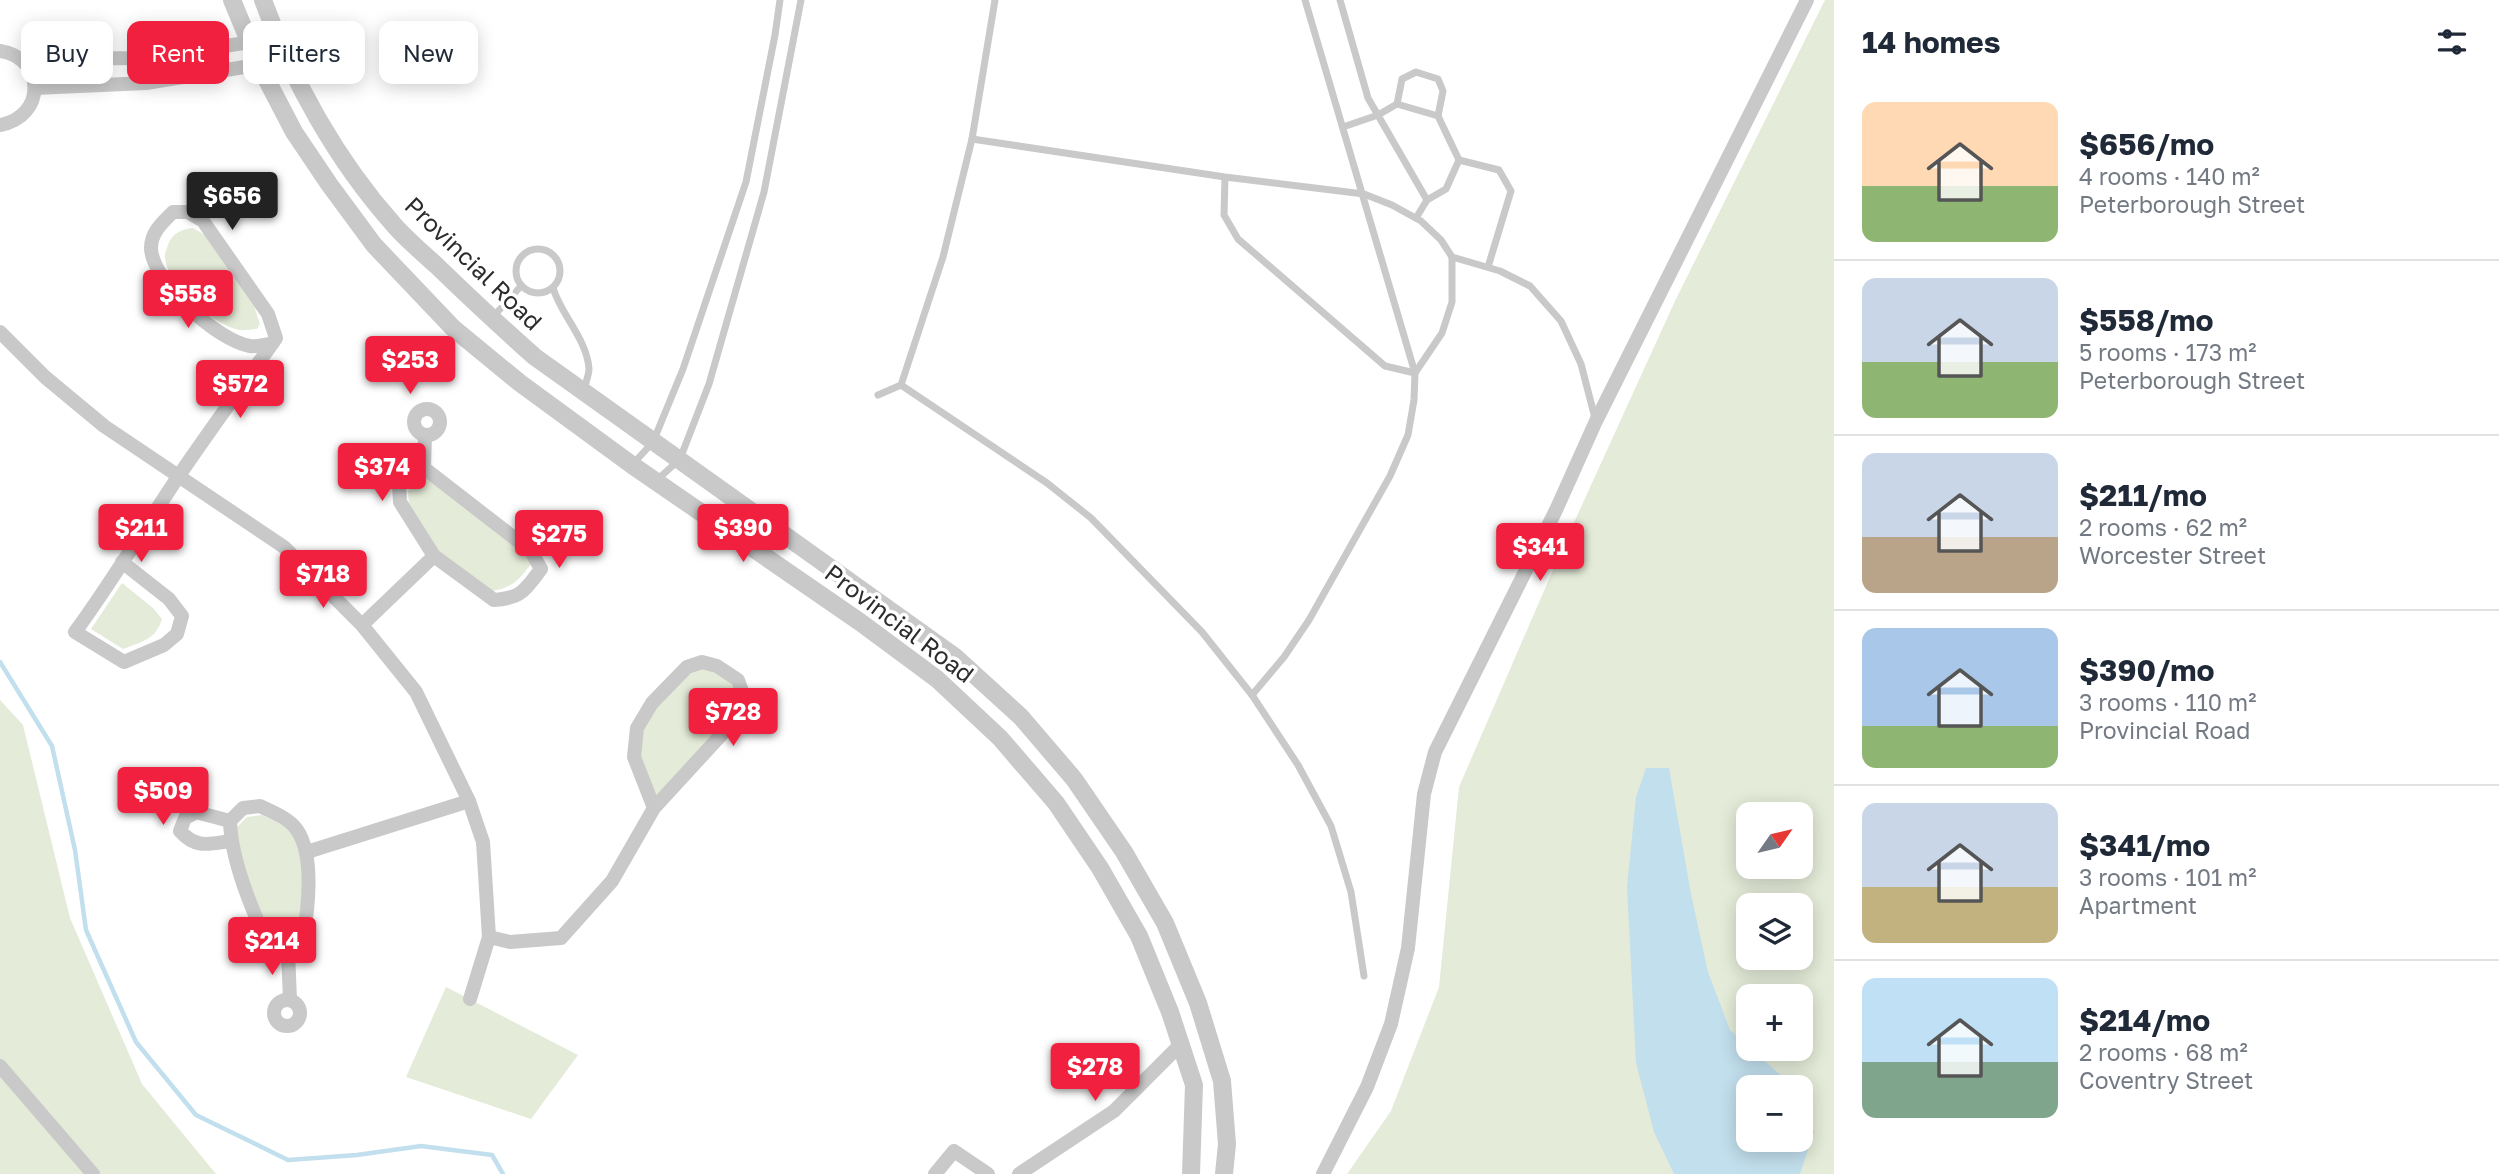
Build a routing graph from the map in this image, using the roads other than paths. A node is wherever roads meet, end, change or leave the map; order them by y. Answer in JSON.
{"nodes":[{"id":1,"x":232,"y":0,"type":"edge"},
{"id":2,"x":264,"y":0,"type":"edge"},
{"id":3,"x":780,"y":0,"type":"edge"},
{"id":4,"x":801,"y":0,"type":"edge"},
{"id":5,"x":995,"y":0,"type":"edge"},
{"id":6,"x":1305,"y":0,"type":"edge"},
{"id":7,"x":1340,"y":0,"type":"edge"},
{"id":8,"x":1807,"y":0,"type":"edge"},
{"id":9,"x":271,"y":21,"type":"edge"},
{"id":10,"x":243,"y":29,"type":"edge"},
{"id":11,"x":243,"y":43,"type":"edge"},
{"id":12,"x":0,"y":51,"type":"edge"},
{"id":13,"x":20,"y":59,"type":"junction"},
{"id":14,"x":243,"y":66,"type":"edge"},
{"id":15,"x":269,"y":84,"type":"edge"},
{"id":16,"x":300,"y":84,"type":"edge"},
{"id":17,"x":35,"y":88,"type":"junction"},
{"id":18,"x":1397,"y":104,"type":"junction"},
{"id":19,"x":1378,"y":115,"type":"junction"},
{"id":20,"x":1438,"y":116,"type":"junction"},
{"id":21,"x":1343,"y":127,"type":"junction"},
{"id":22,"x":0,"y":128,"type":"edge"},
{"id":23,"x":972,"y":139,"type":"junction"},
{"id":24,"x":1459,"y":160,"type":"junction"},
{"id":25,"x":1224,"y":177,"type":"junction"},
{"id":26,"x":1364,"y":194,"type":"junction"},
{"id":27,"x":1427,"y":200,"type":"junction"},
{"id":28,"x":1416,"y":218,"type":"junction"},
{"id":29,"x":1452,"y":257,"type":"junction"},
{"id":30,"x":1488,"y":267,"type":"junction"},
{"id":31,"x":521,"y":286,"type":"junction"},
{"id":32,"x":553,"y":288,"type":"junction"},
{"id":33,"x":491,"y":319,"type":"junction"},
{"id":34,"x":0,"y":332,"type":"edge"},
{"id":35,"x":272,"y":344,"type":"junction"},
{"id":36,"x":1415,"y":373,"type":"junction"},
{"id":37,"x":901,"y":385,"type":"junction"},
{"id":38,"x":583,"y":391,"type":"junction"},
{"id":39,"x":878,"y":395,"type":"dead end"},
{"id":40,"x":1596,"y":421,"type":"junction"},
{"id":41,"x":425,"y":435,"type":"dead end"},
{"id":42,"x":653,"y":442,"type":"junction"},
{"id":43,"x":680,"y":459,"type":"junction"},
{"id":44,"x":632,"y":465,"type":"junction"},
{"id":45,"x":424,"y":468,"type":"junction"},
{"id":46,"x":179,"y":476,"type":"junction"},
{"id":47,"x":656,"y":480,"type":"junction"},
{"id":48,"x":434,"y":555,"type":"junction"},
{"id":49,"x":122,"y":562,"type":"junction"},
{"id":50,"x":362,"y":625,"type":"junction"},
{"id":51,"x":1252,"y":695,"type":"junction"},
{"id":52,"x":1059,"y":762,"type":"junction"},
{"id":53,"x":1038,"y":782,"type":"junction"},
{"id":54,"x":469,"y":801,"type":"junction"},
{"id":55,"x":654,"y":808,"type":"junction"},
{"id":56,"x":230,"y":821,"type":"junction"},
{"id":57,"x":231,"y":841,"type":"junction"},
{"id":58,"x":307,"y":852,"type":"junction"},
{"id":59,"x":489,"y":937,"type":"junction"},
{"id":60,"x":288,"y":952,"type":"junction"},
{"id":61,"x":1364,"y":976,"type":"dead end"},
{"id":62,"x":470,"y":999,"type":"dead end"},
{"id":63,"x":290,"y":1000,"type":"dead end"},
{"id":64,"x":1181,"y":1044,"type":"junction"},
{"id":65,"x":0,"y":1066,"type":"edge"},
{"id":66,"x":93,"y":1174,"type":"edge"},
{"id":67,"x":935,"y":1174,"type":"edge"},
{"id":68,"x":988,"y":1174,"type":"edge"},
{"id":69,"x":1019,"y":1174,"type":"edge"},
{"id":70,"x":1191,"y":1174,"type":"edge"},
{"id":71,"x":1224,"y":1174,"type":"edge"},
{"id":72,"x":1323,"y":1174,"type":"edge"}],
"edges":[{"from":1,"to":10,"type":"street","name":"Provincial Road"},
{"from":2,"to":9,"type":"street","name":"Provincial Road"},
{"from":3,"to":42,"type":"lane"},
{"from":4,"to":43,"type":"lane"},
{"from":5,"to":23,"type":"lane"},
{"from":6,"to":21,"type":"lane"},
{"from":7,"to":19,"type":"lane"},
{"from":8,"to":40,"type":"street"},
{"from":11,"to":13,"type":"street"},
{"from":12,"to":13,"type":"street"},
{"from":13,"to":17,"type":"street"},
{"from":14,"to":17,"type":"street"},
{"from":15,"to":44,"type":"street","name":"Provincial Road"},
{"from":16,"to":33,"type":"street","name":"Provincial Road"},
{"from":17,"to":22,"type":"street"},
{"from":18,"to":19,"type":"lane"},
{"from":18,"to":20,"type":"lane"},
{"from":18,"to":20,"type":"lane"},
{"from":19,"to":21,"type":"lane"},
{"from":19,"to":27,"type":"lane"},
{"from":20,"to":24,"type":"lane"},
{"from":21,"to":26,"type":"lane"},
{"from":23,"to":25,"type":"lane"},
{"from":23,"to":37,"type":"lane"},
{"from":24,"to":27,"type":"lane"},
{"from":24,"to":30,"type":"lane"},
{"from":25,"to":26,"type":"lane"},
{"from":25,"to":36,"type":"lane"},
{"from":26,"to":28,"type":"lane"},
{"from":26,"to":36,"type":"lane"},
{"from":27,"to":28,"type":"lane"},
{"from":28,"to":29,"type":"lane"},
{"from":29,"to":30,"type":"lane"},
{"from":29,"to":36,"type":"lane"},
{"from":30,"to":40,"type":"lane"},
{"from":31,"to":32,"type":"lane"},
{"from":31,"to":32,"type":"lane"},
{"from":31,"to":33,"type":"lane"},
{"from":32,"to":38,"type":"lane"},
{"from":33,"to":38,"type":"street","name":"Provincial Road"},
{"from":34,"to":46,"type":"street"},
{"from":35,"to":35,"type":"street"},
{"from":35,"to":46,"type":"street"},
{"from":36,"to":51,"type":"lane"},
{"from":37,"to":39,"type":"lane"},
{"from":37,"to":51,"type":"lane"},
{"from":38,"to":42,"type":"street","name":"Provincial Road"},
{"from":40,"to":72,"type":"street"},
{"from":41,"to":45,"type":"street"},
{"from":42,"to":43,"type":"street","name":"Provincial Road"},
{"from":42,"to":44,"type":"lane"},
{"from":43,"to":47,"type":"lane"},
{"from":43,"to":52,"type":"street","name":"Provincial Road"},
{"from":44,"to":47,"type":"street","name":"Provincial Road"},
{"from":45,"to":48,"type":"street"},
{"from":45,"to":48,"type":"street"},
{"from":46,"to":49,"type":"street"},
{"from":46,"to":50,"type":"street"},
{"from":47,"to":53,"type":"street","name":"Provincial Road"},
{"from":48,"to":50,"type":"street"},
{"from":49,"to":49,"type":"street"},
{"from":50,"to":54,"type":"street"},
{"from":51,"to":61,"type":"lane"},
{"from":52,"to":53,"type":"street"},
{"from":52,"to":71,"type":"street","name":"Provincial Road"},
{"from":53,"to":64,"type":"street","name":"Provincial Road"},
{"from":54,"to":58,"type":"street"},
{"from":54,"to":59,"type":"street"},
{"from":55,"to":55,"type":"street"},
{"from":55,"to":59,"type":"street"},
{"from":56,"to":57,"type":"street"},
{"from":56,"to":57,"type":"street"},
{"from":56,"to":58,"type":"street"},
{"from":57,"to":60,"type":"street"},
{"from":58,"to":60,"type":"street"},
{"from":59,"to":62,"type":"street"},
{"from":60,"to":63,"type":"street"},
{"from":64,"to":69,"type":"street"},
{"from":64,"to":70,"type":"street","name":"Provincial Road"},
{"from":65,"to":66,"type":"street"},
{"from":67,"to":68,"type":"street"}]}
